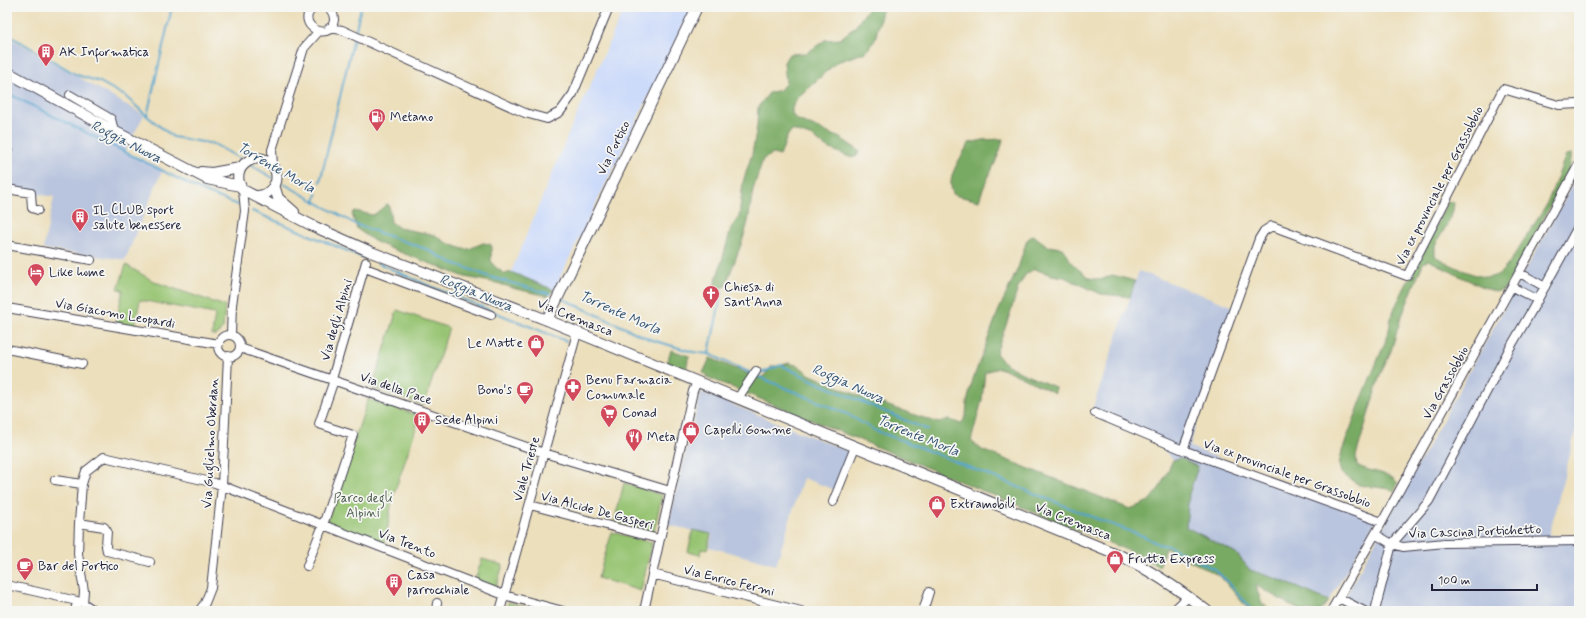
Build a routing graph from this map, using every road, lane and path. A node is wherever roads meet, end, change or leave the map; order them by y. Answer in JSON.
{"nodes":[{"id":1,"x":315,"y":7,"type":"edge"},
{"id":2,"x":327,"y":7,"type":"edge"},
{"id":3,"x":609,"y":7,"type":"edge"},
{"id":4,"x":697,"y":7,"type":"edge"},
{"id":5,"x":334,"y":20,"type":"junction"},
{"id":6,"x":310,"y":26,"type":"junction"},
{"id":7,"x":329,"y":28,"type":"junction"},
{"id":8,"x":342,"y":30,"type":"junction"},
{"id":9,"x":319,"y":31,"type":"junction"},
{"id":10,"x":310,"y":40,"type":"junction"},
{"id":11,"x":9,"y":76,"type":"edge"},
{"id":12,"x":70,"y":96,"type":"dead end"},
{"id":13,"x":1579,"y":104,"type":"edge"},
{"id":14,"x":114,"y":131,"type":"junction"},
{"id":15,"x":272,"y":150,"type":"junction"},
{"id":16,"x":262,"y":159,"type":"junction"},
{"id":17,"x":244,"y":164,"type":"junction"},
{"id":18,"x":1579,"y":164,"type":"edge"},
{"id":19,"x":272,"y":166,"type":"junction"},
{"id":20,"x":195,"y":172,"type":"junction"},
{"id":21,"x":275,"y":182,"type":"junction"},
{"id":22,"x":7,"y":189,"type":"edge"},
{"id":23,"x":248,"y":192,"type":"junction"},
{"id":24,"x":38,"y":210,"type":"dead end"},
{"id":25,"x":1579,"y":224,"type":"edge"},
{"id":26,"x":313,"y":226,"type":"junction"},
{"id":27,"x":7,"y":245,"type":"edge"},
{"id":28,"x":91,"y":260,"type":"dead end"},
{"id":29,"x":1520,"y":273,"type":"junction"},
{"id":30,"x":1512,"y":287,"type":"junction"},
{"id":31,"x":1545,"y":287,"type":"junction"},
{"id":32,"x":1538,"y":300,"type":"junction"},
{"id":33,"x":555,"y":301,"type":"junction"},
{"id":34,"x":7,"y":308,"type":"edge"},
{"id":35,"x":491,"y":315,"type":"dead end"},
{"id":36,"x":547,"y":320,"type":"junction"},
{"id":37,"x":566,"y":328,"type":"junction"},
{"id":38,"x":577,"y":333,"type":"junction"},
{"id":39,"x":231,"y":335,"type":"junction"},
{"id":40,"x":219,"y":344,"type":"junction"},
{"id":41,"x":240,"y":348,"type":"junction"},
{"id":42,"x":7,"y":349,"type":"edge"},
{"id":43,"x":228,"y":356,"type":"junction"},
{"id":44,"x":82,"y":364,"type":"dead end"},
{"id":45,"x":756,"y":372,"type":"dead end"},
{"id":46,"x":333,"y":380,"type":"junction"},
{"id":47,"x":696,"y":382,"type":"junction"},
{"id":48,"x":738,"y":398,"type":"junction"},
{"id":49,"x":1095,"y":413,"type":"dead end"},
{"id":50,"x":855,"y":447,"type":"junction"},
{"id":51,"x":1183,"y":450,"type":"junction"},
{"id":52,"x":544,"y":453,"type":"junction"},
{"id":53,"x":55,"y":480,"type":"dead end"},
{"id":54,"x":82,"y":484,"type":"junction"},
{"id":55,"x":222,"y":486,"type":"junction"},
{"id":56,"x":670,"y":491,"type":"junction"},
{"id":57,"x":833,"y":502,"type":"dead end"},
{"id":58,"x":530,"y":505,"type":"junction"},
{"id":59,"x":1382,"y":522,"type":"junction"},
{"id":60,"x":79,"y":523,"type":"junction"},
{"id":61,"x":323,"y":525,"type":"junction"},
{"id":62,"x":1375,"y":534,"type":"junction"},
{"id":63,"x":659,"y":539,"type":"junction"},
{"id":64,"x":1579,"y":541,"type":"edge"},
{"id":65,"x":1392,"y":544,"type":"junction"},
{"id":66,"x":150,"y":562,"type":"dead end"},
{"id":67,"x":308,"y":566,"type":"dead end"},
{"id":68,"x":652,"y":574,"type":"junction"},
{"id":69,"x":7,"y":585,"type":"edge"},
{"id":70,"x":929,"y":592,"type":"dead end"},
{"id":71,"x":504,"y":595,"type":"junction"},
{"id":72,"x":1188,"y":597,"type":"junction"},
{"id":73,"x":1339,"y":598,"type":"junction"},
{"id":74,"x":80,"y":602,"type":"junction"},
{"id":75,"x":75,"y":611,"type":"edge"},
{"id":76,"x":95,"y":611,"type":"edge"},
{"id":77,"x":199,"y":611,"type":"edge"},
{"id":78,"x":500,"y":611,"type":"edge"},
{"id":79,"x":563,"y":611,"type":"edge"},
{"id":80,"x":644,"y":611,"type":"edge"},
{"id":81,"x":801,"y":611,"type":"edge"},
{"id":82,"x":923,"y":611,"type":"edge"},
{"id":83,"x":1173,"y":611,"type":"edge"},
{"id":84,"x":1207,"y":611,"type":"edge"},
{"id":85,"x":1331,"y":611,"type":"edge"},
{"id":86,"x":1364,"y":611,"type":"edge"},
{"id":87,"x":1375,"y":611,"type":"edge"}],
"edges":[{"from":1,"to":6,"type":"street"},
{"from":2,"to":5,"type":"street"},
{"from":3,"to":8,"type":"street"},
{"from":4,"to":33,"type":"main road","name":"Via Portico"},
{"from":5,"to":7,"type":"street"},
{"from":5,"to":8,"type":"street"},
{"from":6,"to":9,"type":"street"},
{"from":6,"to":10,"type":"street"},
{"from":7,"to":8,"type":"street"},
{"from":7,"to":9,"type":"street"},
{"from":9,"to":10,"type":"street"},
{"from":10,"to":15,"type":"street"},
{"from":11,"to":14,"type":"main road","name":"Via Cremasca"},
{"from":12,"to":14,"type":"street"},
{"from":13,"to":51,"type":"street","name":"Via ex provinciale per Grassobbio"},
{"from":14,"to":20,"type":"main road","name":"Via Cremasca"},
{"from":15,"to":16,"type":"street"},
{"from":15,"to":19,"type":"street"},
{"from":16,"to":17,"type":"main road","name":"Via Cremasca"},
{"from":16,"to":19,"type":"main road"},
{"from":17,"to":20,"type":"main road","name":"Via Cremasca"},
{"from":17,"to":23,"type":"main road"},
{"from":18,"to":29,"type":"street","name":"Via Grassobbio"},
{"from":19,"to":21,"type":"main road","name":"Via Cremasca"},
{"from":20,"to":23,"type":"main road","name":"Via Cremasca"},
{"from":21,"to":23,"type":"main road"},
{"from":21,"to":26,"type":"main road","name":"Via Cremasca"},
{"from":22,"to":24,"type":"street"},
{"from":23,"to":26,"type":"main road","name":"Via Cremasca"},
{"from":23,"to":39,"type":"street"},
{"from":25,"to":31,"type":"street"},
{"from":26,"to":36,"type":"main road","name":"Via Cremasca"},
{"from":27,"to":28,"type":"street"},
{"from":29,"to":30,"type":"street","name":"Via Grassobbio"},
{"from":29,"to":31,"type":"street"},
{"from":30,"to":32,"type":"street"},
{"from":30,"to":59,"type":"street","name":"Via Grassobbio"},
{"from":31,"to":32,"type":"street"},
{"from":32,"to":65,"type":"street"},
{"from":33,"to":36,"type":"main road","name":"Via Portico"},
{"from":33,"to":37,"type":"main road"},
{"from":34,"to":40,"type":"street","name":"Via Giacomo Leopardi"},
{"from":35,"to":46,"type":"street","name":"Via degli Alpini"},
{"from":36,"to":37,"type":"main road","name":"Via Cremasca"},
{"from":37,"to":38,"type":"main road","name":"Via Cremasca"},
{"from":38,"to":47,"type":"main road","name":"Via Cremasca"},
{"from":38,"to":52,"type":"street","name":"Viale Trieste"},
{"from":39,"to":40,"type":"street"},
{"from":39,"to":41,"type":"street"},
{"from":40,"to":43,"type":"street"},
{"from":41,"to":43,"type":"street"},
{"from":41,"to":46,"type":"street","name":"Via della Pace"},
{"from":42,"to":44,"type":"street"},
{"from":43,"to":55,"type":"street","name":"Via Guglielmo Oberdan"},
{"from":45,"to":48,"type":"street"},
{"from":46,"to":52,"type":"street","name":"Via della Pace"},
{"from":46,"to":61,"type":"street"},
{"from":47,"to":48,"type":"main road","name":"Via Cremasca"},
{"from":47,"to":56,"type":"street"},
{"from":48,"to":50,"type":"main road","name":"Via Cremasca"},
{"from":49,"to":51,"type":"street","name":"Via ex provinciale per Grassobbio"},
{"from":50,"to":57,"type":"street"},
{"from":50,"to":72,"type":"main road","name":"Via Cremasca"},
{"from":51,"to":59,"type":"street","name":"Via ex provinciale per Grassobbio"},
{"from":52,"to":56,"type":"street","name":"Via della Pace"},
{"from":52,"to":58,"type":"street","name":"Viale Trieste"},
{"from":53,"to":54,"type":"street"},
{"from":54,"to":55,"type":"street","name":"Via Trento"},
{"from":54,"to":60,"type":"street"},
{"from":55,"to":61,"type":"street","name":"Via Trento"},
{"from":55,"to":77,"type":"street","name":"Via Guglielmo Oberdan"},
{"from":56,"to":63,"type":"street"},
{"from":58,"to":63,"type":"street","name":"Via Alcide De Gasperi"},
{"from":58,"to":71,"type":"street","name":"Viale Trieste"},
{"from":59,"to":62,"type":"street","name":"Via Grassobbio"},
{"from":60,"to":66,"type":"street"},
{"from":60,"to":74,"type":"street"},
{"from":61,"to":67,"type":"street"},
{"from":61,"to":71,"type":"street","name":"Via Trento"},
{"from":62,"to":65,"type":"street","name":"Via Cascina Portichetto"},
{"from":62,"to":73,"type":"street","name":"Via Grassobbio"},
{"from":63,"to":68,"type":"street"},
{"from":64,"to":65,"type":"street","name":"Via Cascina Portichetto"},
{"from":65,"to":87,"type":"street"},
{"from":68,"to":80,"type":"street"},
{"from":68,"to":81,"type":"street","name":"Via Enrico Fermi"},
{"from":69,"to":74,"type":"street"},
{"from":70,"to":82,"type":"street"},
{"from":71,"to":78,"type":"street","name":"Viale Trieste"},
{"from":71,"to":79,"type":"street","name":"Via Trento"},
{"from":72,"to":83,"type":"street"},
{"from":72,"to":84,"type":"main road","name":"Via Cremasca"},
{"from":73,"to":85,"type":"street","name":"Via Grassobbio"},
{"from":73,"to":86,"type":"street"},
{"from":74,"to":75,"type":"street"},
{"from":74,"to":76,"type":"street"}]}
